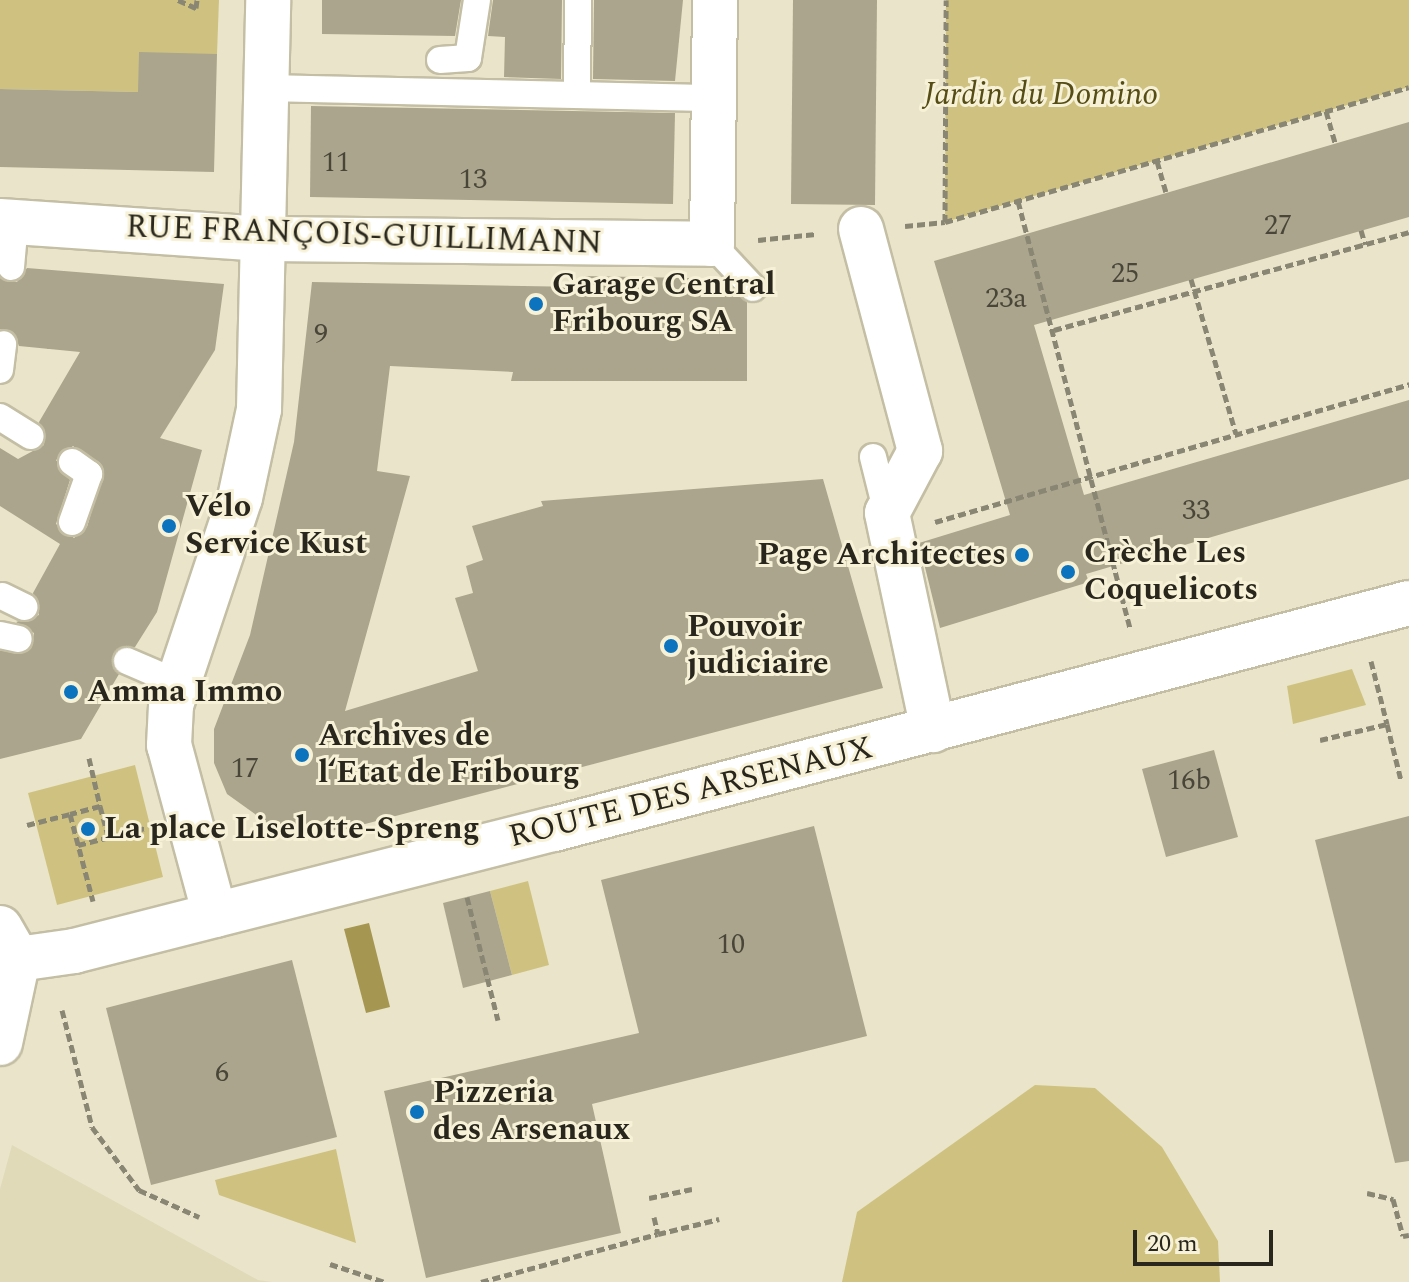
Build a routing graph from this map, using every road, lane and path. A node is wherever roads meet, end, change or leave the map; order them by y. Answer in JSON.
{"nodes":[{"id":1,"x":178,"y":0,"type":"edge"},
{"id":2,"x":197,"y":0,"type":"edge"},
{"id":3,"x":268,"y":0,"type":"edge"},
{"id":4,"x":477,"y":0,"type":"edge"},
{"id":5,"x":578,"y":0,"type":"edge"},
{"id":6,"x":715,"y":0,"type":"edge"},
{"id":7,"x":946,"y":0,"type":"edge"},
{"id":8,"x":440,"y":60,"type":"dead end"},
{"id":9,"x":1409,"y":87,"type":"edge"},
{"id":10,"x":268,"y":88,"type":"junction"},
{"id":11,"x":577,"y":94,"type":"junction"},
{"id":12,"x":715,"y":98,"type":"junction"},
{"id":13,"x":1326,"y":111,"type":"junction"},
{"id":14,"x":1335,"y":143,"type":"dead end"},
{"id":15,"x":1157,"y":161,"type":"junction"},
{"id":16,"x":1166,"y":192,"type":"dead end"},
{"id":17,"x":1018,"y":201,"type":"junction"},
{"id":18,"x":8,"y":222,"type":"edge"},
{"id":19,"x":861,"y":229,"type":"dead end"},
{"id":20,"x":1361,"y":230,"type":"dead end"},
{"id":21,"x":1409,"y":232,"type":"edge"},
{"id":22,"x":267,"y":239,"type":"junction"},
{"id":23,"x":712,"y":244,"type":"junction"},
{"id":24,"x":1365,"y":244,"type":"junction"},
{"id":25,"x":11,"y":267,"type":"dead end"},
{"id":26,"x":1191,"y":279,"type":"dead end"},
{"id":27,"x":753,"y":288,"type":"dead end"},
{"id":28,"x":1195,"y":292,"type":"junction"},
{"id":29,"x":1054,"y":330,"type":"junction"},
{"id":30,"x":1409,"y":384,"type":"edge"},
{"id":31,"x":0,"y":417,"type":"edge"},
{"id":32,"x":1236,"y":434,"type":"junction"},
{"id":33,"x":31,"y":436,"type":"dead end"},
{"id":34,"x":873,"y":457,"type":"dead end"},
{"id":35,"x":72,"y":462,"type":"dead end"},
{"id":36,"x":1089,"y":477,"type":"junction"},
{"id":37,"x":72,"y":522,"type":"dead end"},
{"id":38,"x":890,"y":524,"type":"junction"},
{"id":39,"x":1108,"y":548,"type":"dead end"},
{"id":40,"x":1409,"y":603,"type":"edge"},
{"id":41,"x":127,"y":661,"type":"dead end"},
{"id":42,"x":178,"y":683,"type":"junction"},
{"id":43,"x":1381,"y":700,"type":"dead end"},
{"id":44,"x":1387,"y":724,"type":"junction"},
{"id":45,"x":933,"y":730,"type":"junction"},
{"id":46,"x":1320,"y":740,"type":"dead end"},
{"id":47,"x":89,"y":758,"type":"dead end"},
{"id":48,"x":1401,"y":780,"type":"dead end"},
{"id":49,"x":100,"y":806,"type":"junction"},
{"id":50,"x":70,"y":814,"type":"junction"},
{"id":51,"x":27,"y":825,"type":"dead end"},
{"id":52,"x":158,"y":825,"type":"dead end"},
{"id":53,"x":108,"y":837,"type":"junction"},
{"id":54,"x":78,"y":845,"type":"junction"},
{"id":55,"x":457,"y":853,"type":"junction"},
{"id":56,"x":94,"y":906,"type":"dead end"},
{"id":57,"x":215,"y":915,"type":"junction"},
{"id":58,"x":9,"y":943,"type":"edge"},
{"id":59,"x":62,"y":1010,"type":"dead end"},
{"id":60,"x":498,"y":1020,"type":"dead end"},
{"id":61,"x":0,"y":1043,"type":"edge"},
{"id":62,"x":692,"y":1189,"type":"dead end"},
{"id":63,"x":1367,"y":1193,"type":"dead end"},
{"id":64,"x":649,"y":1198,"type":"dead end"},
{"id":65,"x":199,"y":1217,"type":"dead end"},
{"id":66,"x":654,"y":1217,"type":"dead end"},
{"id":67,"x":719,"y":1219,"type":"dead end"},
{"id":68,"x":658,"y":1234,"type":"junction"},
{"id":69,"x":1409,"y":1235,"type":"edge"},
{"id":70,"x":330,"y":1264,"type":"dead end"},
{"id":71,"x":385,"y":1282,"type":"edge"},
{"id":72,"x":481,"y":1282,"type":"edge"}],
"edges":[{"from":1,"to":2,"type":"path"},
{"from":3,"to":10,"type":"street"},
{"from":4,"to":8,"type":"lane"},
{"from":5,"to":11,"type":"lane"},
{"from":6,"to":12,"type":"street"},
{"from":7,"to":17,"type":"path"},
{"from":9,"to":13,"type":"path"},
{"from":10,"to":11,"type":"lane"},
{"from":10,"to":22,"type":"street"},
{"from":11,"to":12,"type":"lane"},
{"from":12,"to":23,"type":"street"},
{"from":13,"to":14,"type":"path"},
{"from":13,"to":15,"type":"path"},
{"from":15,"to":16,"type":"path"},
{"from":15,"to":17,"type":"path"},
{"from":17,"to":29,"type":"path"},
{"from":18,"to":22,"type":"street","name":"RUE FRANÇOIS-GUILLIMANN"},
{"from":18,"to":25,"type":"lane","name":"RUE FRANÇOIS-GUILLIMANN"},
{"from":19,"to":38,"type":"street"},
{"from":20,"to":24,"type":"path"},
{"from":21,"to":24,"type":"path"},
{"from":22,"to":23,"type":"street","name":"RUE FRANÇOIS-GUILLIMANN"},
{"from":22,"to":42,"type":"street"},
{"from":23,"to":27,"type":"lane"},
{"from":24,"to":28,"type":"path"},
{"from":26,"to":28,"type":"path"},
{"from":28,"to":29,"type":"path"},
{"from":28,"to":32,"type":"path"},
{"from":29,"to":36,"type":"path"},
{"from":30,"to":32,"type":"path"},
{"from":31,"to":33,"type":"lane"},
{"from":32,"to":36,"type":"path"},
{"from":34,"to":38,"type":"lane"},
{"from":35,"to":37,"type":"lane"},
{"from":36,"to":38,"type":"path"},
{"from":36,"to":39,"type":"path"},
{"from":38,"to":45,"type":"street"},
{"from":40,"to":45,"type":"street","name":"ROUTE DES ARSENAUX"},
{"from":41,"to":42,"type":"lane"},
{"from":42,"to":57,"type":"street"},
{"from":43,"to":44,"type":"path"},
{"from":44,"to":46,"type":"path"},
{"from":44,"to":48,"type":"path"},
{"from":45,"to":55,"type":"street","name":"ROUTE DES ARSENAUX"},
{"from":47,"to":49,"type":"path"},
{"from":49,"to":50,"type":"path"},
{"from":49,"to":53,"type":"path"},
{"from":50,"to":51,"type":"path"},
{"from":50,"to":54,"type":"path"},
{"from":52,"to":53,"type":"path"},
{"from":53,"to":54,"type":"path"},
{"from":54,"to":56,"type":"path"},
{"from":55,"to":57,"type":"street","name":"ROUTE DES ARSENAUX"},
{"from":55,"to":60,"type":"path"},
{"from":57,"to":58,"type":"street","name":"ROUTE DES ARSENAUX"},
{"from":58,"to":61,"type":"street"},
{"from":59,"to":65,"type":"path"},
{"from":62,"to":64,"type":"path"},
{"from":63,"to":69,"type":"path"},
{"from":66,"to":68,"type":"path"},
{"from":67,"to":68,"type":"path"},
{"from":68,"to":72,"type":"path"},
{"from":70,"to":71,"type":"path"}]}
